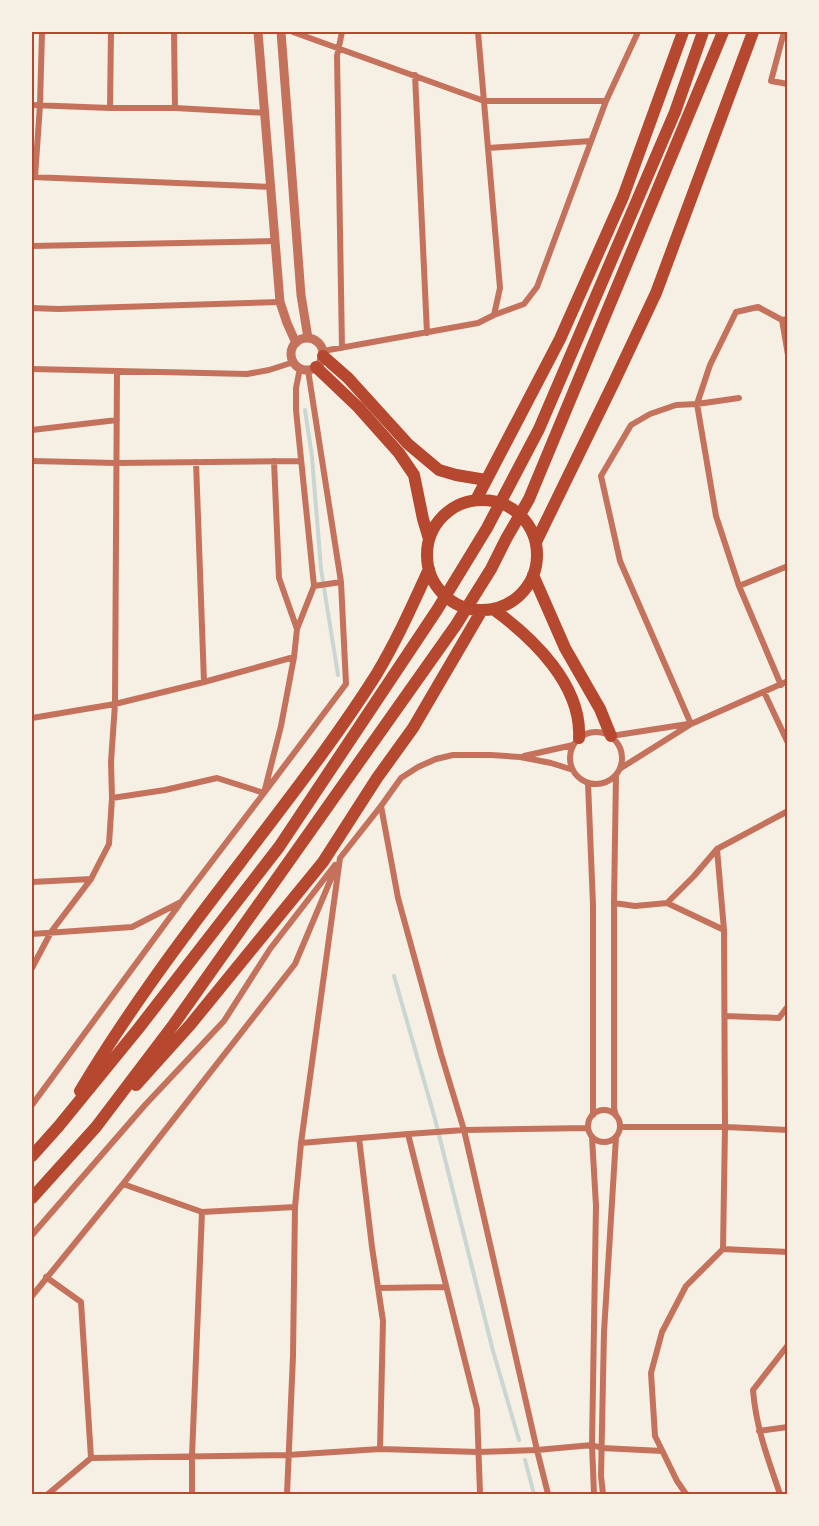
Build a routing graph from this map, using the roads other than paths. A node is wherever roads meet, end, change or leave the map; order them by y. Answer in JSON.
{"nodes":[{"id":1,"x":42,"y":32,"type":"edge"},
{"id":2,"x":111,"y":32,"type":"edge"},
{"id":3,"x":174,"y":32,"type":"edge"},
{"id":4,"x":258,"y":32,"type":"edge"},
{"id":5,"x":281,"y":32,"type":"edge"},
{"id":6,"x":293,"y":32,"type":"edge"},
{"id":7,"x":342,"y":32,"type":"edge"},
{"id":8,"x":478,"y":32,"type":"edge"},
{"id":9,"x":638,"y":32,"type":"edge"},
{"id":10,"x":683,"y":32,"type":"edge"},
{"id":11,"x":703,"y":32,"type":"edge"},
{"id":12,"x":723,"y":32,"type":"edge"},
{"id":13,"x":753,"y":32,"type":"edge"},
{"id":14,"x":784,"y":32,"type":"edge"},
{"id":15,"x":339,"y":47,"type":"junction"},
{"id":16,"x":415,"y":75,"type":"junction"},
{"id":17,"x":788,"y":84,"type":"edge"},
{"id":18,"x":484,"y":101,"type":"junction"},
{"id":19,"x":606,"y":102,"type":"junction"},
{"id":20,"x":32,"y":105,"type":"edge"},
{"id":21,"x":40,"y":105,"type":"junction"},
{"id":22,"x":110,"y":108,"type":"junction"},
{"id":23,"x":175,"y":108,"type":"junction"},
{"id":24,"x":266,"y":113,"type":"junction"},
{"id":25,"x":591,"y":141,"type":"junction"},
{"id":26,"x":488,"y":148,"type":"junction"},
{"id":27,"x":33,"y":177,"type":"edge"},
{"id":28,"x":272,"y":187,"type":"junction"},
{"id":29,"x":275,"y":241,"type":"junction"},
{"id":30,"x":32,"y":246,"type":"edge"},
{"id":31,"x":280,"y":302,"type":"junction"},
{"id":32,"x":32,"y":308,"type":"edge"},
{"id":33,"x":494,"y":315,"type":"junction"},
{"id":34,"x":784,"y":319,"type":"edge"},
{"id":35,"x":428,"y":333,"type":"junction"},
{"id":36,"x":308,"y":338,"type":"junction"},
{"id":37,"x":296,"y":343,"type":"junction"},
{"id":38,"x":342,"y":348,"type":"junction"},
{"id":39,"x":323,"y":353,"type":"junction"},
{"id":40,"x":788,"y":356,"type":"edge"},
{"id":41,"x":305,"y":367,"type":"junction"},
{"id":42,"x":32,"y":369,"type":"edge"},
{"id":43,"x":117,"y":371,"type":"junction"},
{"id":44,"x":739,"y":398,"type":"dead end"},
{"id":45,"x":697,"y":404,"type":"junction"},
{"id":46,"x":117,"y":420,"type":"junction"},
{"id":47,"x":32,"y":430,"type":"edge"},
{"id":48,"x":32,"y":461,"type":"edge"},
{"id":49,"x":274,"y":461,"type":"junction"},
{"id":50,"x":301,"y":461,"type":"junction"},
{"id":51,"x":196,"y":462,"type":"junction"},
{"id":52,"x":116,"y":463,"type":"junction"},
{"id":53,"x":486,"y":480,"type":"junction"},
{"id":54,"x":476,"y":500,"type":"junction"},
{"id":55,"x":429,"y":539,"type":"junction"},
{"id":56,"x":536,"y":542,"type":"junction"},
{"id":57,"x":788,"y":566,"type":"edge"},
{"id":58,"x":429,"y":569,"type":"junction"},
{"id":59,"x":533,"y":575,"type":"junction"},
{"id":60,"x":341,"y":582,"type":"junction"},
{"id":61,"x":314,"y":585,"type":"junction"},
{"id":62,"x":739,"y":586,"type":"junction"},
{"id":63,"x":487,"y":610,"type":"junction"},
{"id":64,"x":297,"y":629,"type":"junction"},
{"id":65,"x":294,"y":657,"type":"junction"},
{"id":66,"x":788,"y":681,"type":"edge"},
{"id":67,"x":204,"y":682,"type":"junction"},
{"id":68,"x":781,"y":685,"type":"junction"},
{"id":69,"x":764,"y":692,"type":"junction"},
{"id":70,"x":115,"y":704,"type":"junction"},
{"id":71,"x":32,"y":718,"type":"edge"},
{"id":72,"x":691,"y":724,"type":"junction"},
{"id":73,"x":611,"y":736,"type":"junction"},
{"id":74,"x":576,"y":742,"type":"junction"},
{"id":75,"x":788,"y":743,"type":"edge"},
{"id":76,"x":520,"y":757,"type":"junction"},
{"id":77,"x":621,"y":768,"type":"junction"},
{"id":78,"x":573,"y":770,"type":"junction"},
{"id":79,"x":616,"y":775,"type":"junction"},
{"id":80,"x":588,"y":783,"type":"junction"},
{"id":81,"x":264,"y":793,"type":"junction"},
{"id":82,"x":112,"y":798,"type":"junction"},
{"id":83,"x":381,"y":806,"type":"junction"},
{"id":84,"x":788,"y":811,"type":"edge"},
{"id":85,"x":717,"y":849,"type":"junction"},
{"id":86,"x":340,"y":858,"type":"junction"},
{"id":87,"x":91,"y":879,"type":"junction"},
{"id":88,"x":32,"y":882,"type":"edge"},
{"id":89,"x":181,"y":902,"type":"junction"},
{"id":90,"x":614,"y":903,"type":"junction"},
{"id":91,"x":668,"y":903,"type":"junction"},
{"id":92,"x":724,"y":930,"type":"junction"},
{"id":93,"x":51,"y":932,"type":"junction"},
{"id":94,"x":32,"y":934,"type":"edge"},
{"id":95,"x":32,"y":968,"type":"edge"},
{"id":96,"x":788,"y":1006,"type":"edge"},
{"id":97,"x":725,"y":1016,"type":"junction"},
{"id":98,"x":32,"y":1105,"type":"edge"},
{"id":99,"x":593,"y":1115,"type":"junction"},
{"id":100,"x":616,"y":1116,"type":"junction"},
{"id":101,"x":96,"y":1126,"type":"junction"},
{"id":102,"x":58,"y":1127,"type":"junction"},
{"id":103,"x":620,"y":1127,"type":"junction"},
{"id":104,"x":726,"y":1127,"type":"junction"},
{"id":105,"x":588,"y":1128,"type":"junction"},
{"id":106,"x":464,"y":1130,"type":"junction"},
{"id":107,"x":788,"y":1130,"type":"edge"},
{"id":108,"x":408,"y":1134,"type":"junction"},
{"id":109,"x":592,"y":1137,"type":"junction"},
{"id":110,"x":616,"y":1137,"type":"junction"},
{"id":111,"x":360,"y":1138,"type":"junction"},
{"id":112,"x":301,"y":1143,"type":"junction"},
{"id":113,"x":32,"y":1156,"type":"edge"},
{"id":114,"x":123,"y":1184,"type":"junction"},
{"id":115,"x":32,"y":1198,"type":"edge"},
{"id":116,"x":295,"y":1207,"type":"junction"},
{"id":117,"x":202,"y":1212,"type":"junction"},
{"id":118,"x":32,"y":1235,"type":"edge"},
{"id":119,"x":723,"y":1249,"type":"junction"},
{"id":120,"x":788,"y":1252,"type":"edge"},
{"id":121,"x":46,"y":1277,"type":"junction"},
{"id":122,"x":446,"y":1287,"type":"junction"},
{"id":123,"x":378,"y":1288,"type":"junction"},
{"id":124,"x":32,"y":1296,"type":"edge"},
{"id":125,"x":788,"y":1345,"type":"edge"},
{"id":126,"x":788,"y":1427,"type":"edge"},
{"id":127,"x":759,"y":1431,"type":"junction"},
{"id":128,"x":592,"y":1445,"type":"junction"},
{"id":129,"x":602,"y":1448,"type":"junction"},
{"id":130,"x":380,"y":1449,"type":"junction"},
{"id":131,"x":537,"y":1450,"type":"junction"},
{"id":132,"x":662,"y":1451,"type":"junction"},
{"id":133,"x":478,"y":1452,"type":"junction"},
{"id":134,"x":288,"y":1455,"type":"junction"},
{"id":135,"x":192,"y":1456,"type":"junction"},
{"id":136,"x":91,"y":1458,"type":"junction"},
{"id":137,"x":48,"y":1494,"type":"edge"},
{"id":138,"x":192,"y":1494,"type":"edge"},
{"id":139,"x":288,"y":1494,"type":"edge"},
{"id":140,"x":480,"y":1494,"type":"edge"},
{"id":141,"x":548,"y":1494,"type":"edge"},
{"id":142,"x":594,"y":1494,"type":"edge"},
{"id":143,"x":603,"y":1494,"type":"edge"},
{"id":144,"x":686,"y":1494,"type":"edge"},
{"id":145,"x":780,"y":1494,"type":"edge"}],
"edges":[{"from":1,"to":21,"type":"street"},
{"from":2,"to":22,"type":"street"},
{"from":3,"to":23,"type":"street"},
{"from":4,"to":24,"type":"street"},
{"from":5,"to":36,"type":"street"},
{"from":6,"to":15,"type":"street"},
{"from":7,"to":15,"type":"street"},
{"from":8,"to":18,"type":"street"},
{"from":9,"to":19,"type":"street"},
{"from":10,"to":53,"type":"highway"},
{"from":11,"to":102,"type":"highway"},
{"from":12,"to":101,"type":"highway"},
{"from":13,"to":56,"type":"highway"},
{"from":14,"to":17,"type":"street"},
{"from":15,"to":16,"type":"street"},
{"from":15,"to":38,"type":"street"},
{"from":16,"to":18,"type":"street"},
{"from":16,"to":35,"type":"street"},
{"from":18,"to":19,"type":"street"},
{"from":18,"to":26,"type":"street"},
{"from":19,"to":25,"type":"street"},
{"from":20,"to":21,"type":"street"},
{"from":21,"to":22,"type":"street"},
{"from":21,"to":27,"type":"street"},
{"from":22,"to":23,"type":"street"},
{"from":23,"to":24,"type":"street"},
{"from":24,"to":28,"type":"street"},
{"from":25,"to":26,"type":"street"},
{"from":25,"to":33,"type":"street"},
{"from":26,"to":33,"type":"street"},
{"from":27,"to":28,"type":"street"},
{"from":28,"to":29,"type":"street"},
{"from":29,"to":30,"type":"street"},
{"from":29,"to":31,"type":"street"},
{"from":31,"to":32,"type":"street"},
{"from":31,"to":37,"type":"street"},
{"from":33,"to":35,"type":"street"},
{"from":34,"to":40,"type":"street"},
{"from":34,"to":45,"type":"street"},
{"from":35,"to":38,"type":"street"},
{"from":36,"to":37,"type":"street"},
{"from":36,"to":39,"type":"street"},
{"from":37,"to":41,"type":"street"},
{"from":38,"to":39,"type":"street"},
{"from":39,"to":41,"type":"street"},
{"from":39,"to":53,"type":"highway"},
{"from":41,"to":43,"type":"street"},
{"from":41,"to":50,"type":"street"},
{"from":41,"to":55,"type":"highway"},
{"from":41,"to":60,"type":"street"},
{"from":42,"to":43,"type":"street"},
{"from":43,"to":46,"type":"street"},
{"from":44,"to":45,"type":"street"},
{"from":45,"to":62,"type":"street"},
{"from":45,"to":72,"type":"street"},
{"from":46,"to":47,"type":"street"},
{"from":46,"to":52,"type":"street"},
{"from":48,"to":52,"type":"street"},
{"from":49,"to":50,"type":"street"},
{"from":49,"to":51,"type":"street"},
{"from":49,"to":64,"type":"street"},
{"from":50,"to":61,"type":"street"},
{"from":51,"to":52,"type":"street"},
{"from":51,"to":67,"type":"street"},
{"from":52,"to":70,"type":"street"},
{"from":53,"to":54,"type":"highway"},
{"from":54,"to":55,"type":"highway"},
{"from":54,"to":56,"type":"highway"},
{"from":55,"to":58,"type":"highway"},
{"from":56,"to":59,"type":"highway"},
{"from":57,"to":62,"type":"street"},
{"from":58,"to":63,"type":"highway"},
{"from":58,"to":102,"type":"highway"},
{"from":59,"to":63,"type":"highway"},
{"from":59,"to":73,"type":"highway"},
{"from":60,"to":61,"type":"street"},
{"from":60,"to":81,"type":"street"},
{"from":61,"to":64,"type":"street"},
{"from":62,"to":68,"type":"street"},
{"from":63,"to":74,"type":"highway"},
{"from":63,"to":101,"type":"highway"},
{"from":64,"to":65,"type":"street"},
{"from":65,"to":67,"type":"street"},
{"from":65,"to":81,"type":"street"},
{"from":66,"to":68,"type":"street"},
{"from":67,"to":70,"type":"street"},
{"from":68,"to":69,"type":"street"},
{"from":69,"to":72,"type":"street"},
{"from":69,"to":75,"type":"street"},
{"from":70,"to":71,"type":"street"},
{"from":70,"to":82,"type":"street"},
{"from":72,"to":73,"type":"street"},
{"from":72,"to":77,"type":"street"},
{"from":73,"to":74,"type":"street"},
{"from":73,"to":77,"type":"street"},
{"from":74,"to":76,"type":"street"},
{"from":74,"to":78,"type":"street"},
{"from":76,"to":78,"type":"street"},
{"from":76,"to":83,"type":"street"},
{"from":77,"to":79,"type":"street"},
{"from":78,"to":80,"type":"street"},
{"from":79,"to":80,"type":"street"},
{"from":79,"to":90,"type":"street"},
{"from":80,"to":99,"type":"street"},
{"from":81,"to":82,"type":"street"},
{"from":81,"to":89,"type":"street"},
{"from":82,"to":87,"type":"street"},
{"from":83,"to":86,"type":"street"},
{"from":83,"to":106,"type":"street"},
{"from":84,"to":85,"type":"street"},
{"from":85,"to":91,"type":"street"},
{"from":85,"to":92,"type":"street"},
{"from":86,"to":112,"type":"street"},
{"from":86,"to":114,"type":"street"},
{"from":86,"to":118,"type":"street"},
{"from":87,"to":88,"type":"street"},
{"from":87,"to":93,"type":"street"},
{"from":89,"to":93,"type":"street"},
{"from":89,"to":98,"type":"street"},
{"from":90,"to":91,"type":"street"},
{"from":90,"to":100,"type":"street"},
{"from":91,"to":92,"type":"street"},
{"from":92,"to":97,"type":"street"},
{"from":93,"to":94,"type":"street"},
{"from":93,"to":95,"type":"street"},
{"from":96,"to":97,"type":"street"},
{"from":97,"to":104,"type":"street"},
{"from":99,"to":100,"type":"street"},
{"from":99,"to":105,"type":"street"},
{"from":100,"to":103,"type":"street"},
{"from":101,"to":115,"type":"highway"},
{"from":102,"to":113,"type":"highway"},
{"from":103,"to":104,"type":"street"},
{"from":103,"to":110,"type":"street"},
{"from":104,"to":107,"type":"street"},
{"from":104,"to":119,"type":"street"},
{"from":105,"to":106,"type":"street"},
{"from":105,"to":109,"type":"street"},
{"from":106,"to":108,"type":"street"},
{"from":106,"to":131,"type":"street"},
{"from":108,"to":111,"type":"street"},
{"from":108,"to":122,"type":"street"},
{"from":109,"to":110,"type":"street"},
{"from":109,"to":128,"type":"street"},
{"from":110,"to":129,"type":"street"},
{"from":111,"to":112,"type":"street"},
{"from":111,"to":123,"type":"street"},
{"from":112,"to":116,"type":"street"},
{"from":114,"to":117,"type":"street"},
{"from":114,"to":121,"type":"street"},
{"from":116,"to":117,"type":"street"},
{"from":116,"to":134,"type":"street"},
{"from":117,"to":135,"type":"street"},
{"from":119,"to":120,"type":"street"},
{"from":119,"to":132,"type":"street"},
{"from":121,"to":124,"type":"street"},
{"from":121,"to":136,"type":"street"},
{"from":122,"to":123,"type":"street"},
{"from":122,"to":133,"type":"street"},
{"from":123,"to":130,"type":"street"},
{"from":125,"to":127,"type":"street"},
{"from":126,"to":127,"type":"street"},
{"from":127,"to":145,"type":"street"},
{"from":128,"to":129,"type":"street"},
{"from":128,"to":131,"type":"street"},
{"from":128,"to":142,"type":"street"},
{"from":129,"to":132,"type":"street"},
{"from":129,"to":143,"type":"street"},
{"from":130,"to":133,"type":"street"},
{"from":130,"to":134,"type":"street"},
{"from":131,"to":133,"type":"street"},
{"from":131,"to":141,"type":"street"},
{"from":132,"to":144,"type":"street"},
{"from":133,"to":140,"type":"street"},
{"from":134,"to":135,"type":"street"},
{"from":134,"to":139,"type":"street"},
{"from":135,"to":136,"type":"street"},
{"from":135,"to":138,"type":"street"},
{"from":136,"to":137,"type":"street"}]}
